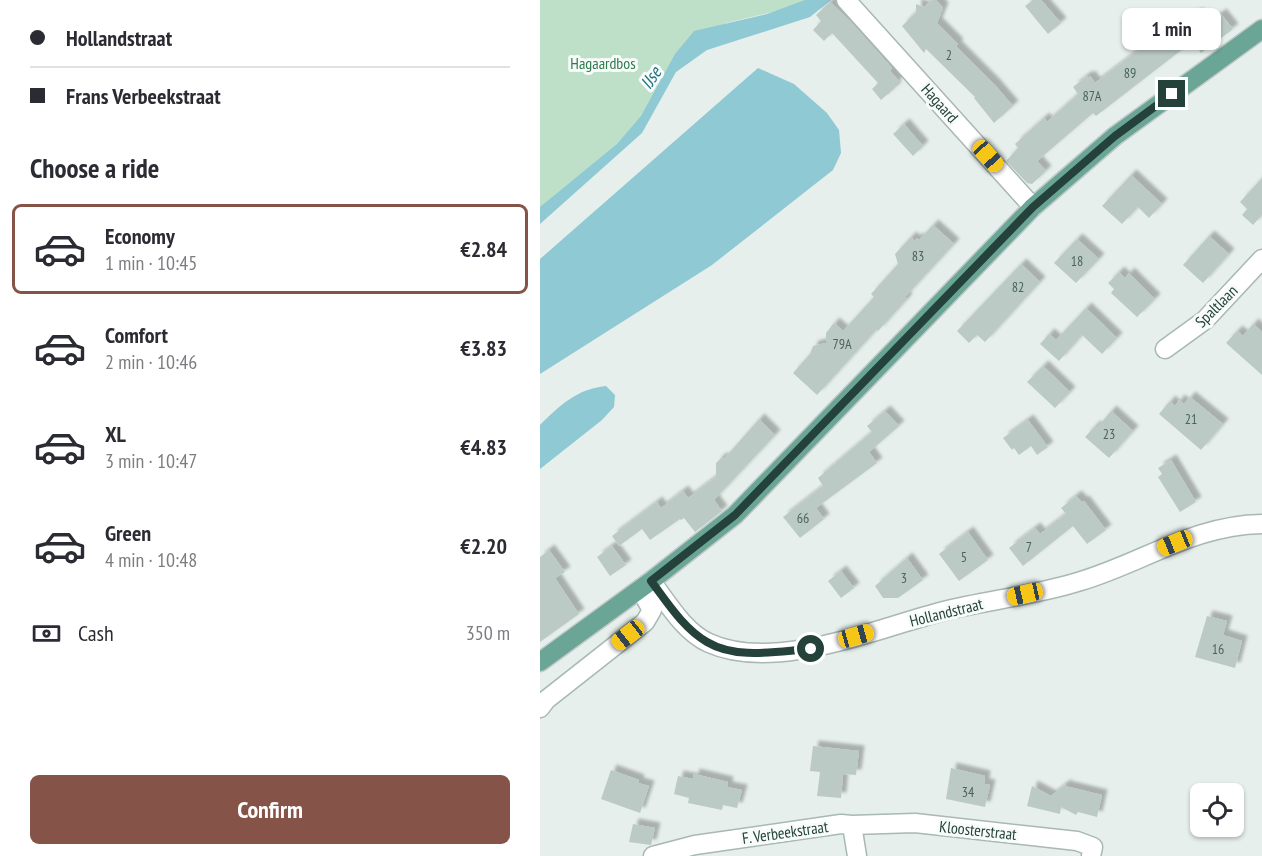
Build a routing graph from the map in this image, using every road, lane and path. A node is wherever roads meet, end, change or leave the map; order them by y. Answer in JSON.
{"nodes":[{"id":1,"x":846,"y":0,"type":"edge"},
{"id":2,"x":1262,"y":29,"type":"edge"},
{"id":3,"x":1033,"y":207,"type":"junction"},
{"id":4,"x":1262,"y":258,"type":"edge"},
{"id":5,"x":1166,"y":349,"type":"dead end"},
{"id":6,"x":1262,"y":524,"type":"edge"},
{"id":7,"x":645,"y":585,"type":"junction"},
{"id":8,"x":540,"y":662,"type":"edge"},
{"id":9,"x":540,"y":708,"type":"edge"},
{"id":10,"x":852,"y":825,"type":"junction"},
{"id":11,"x":654,"y":856,"type":"edge"},
{"id":12,"x":856,"y":856,"type":"edge"},
{"id":13,"x":1091,"y":856,"type":"edge"}],
"edges":[{"from":1,"to":3,"type":"street","name":"Hagaard"},
{"from":2,"to":3,"type":"main road"},
{"from":3,"to":7,"type":"main road"},
{"from":4,"to":5,"type":"street","name":"Spaltlaan"},
{"from":6,"to":7,"type":"street","name":"Hollandstraat"},
{"from":7,"to":8,"type":"main road"},
{"from":7,"to":9,"type":"street"},
{"from":10,"to":11,"type":"street","name":"F. Verbeekstraat"},
{"from":10,"to":12,"type":"street","name":"F. Verbeekstraat"},
{"from":10,"to":13,"type":"street","name":"Kloosterstraat"}]}
